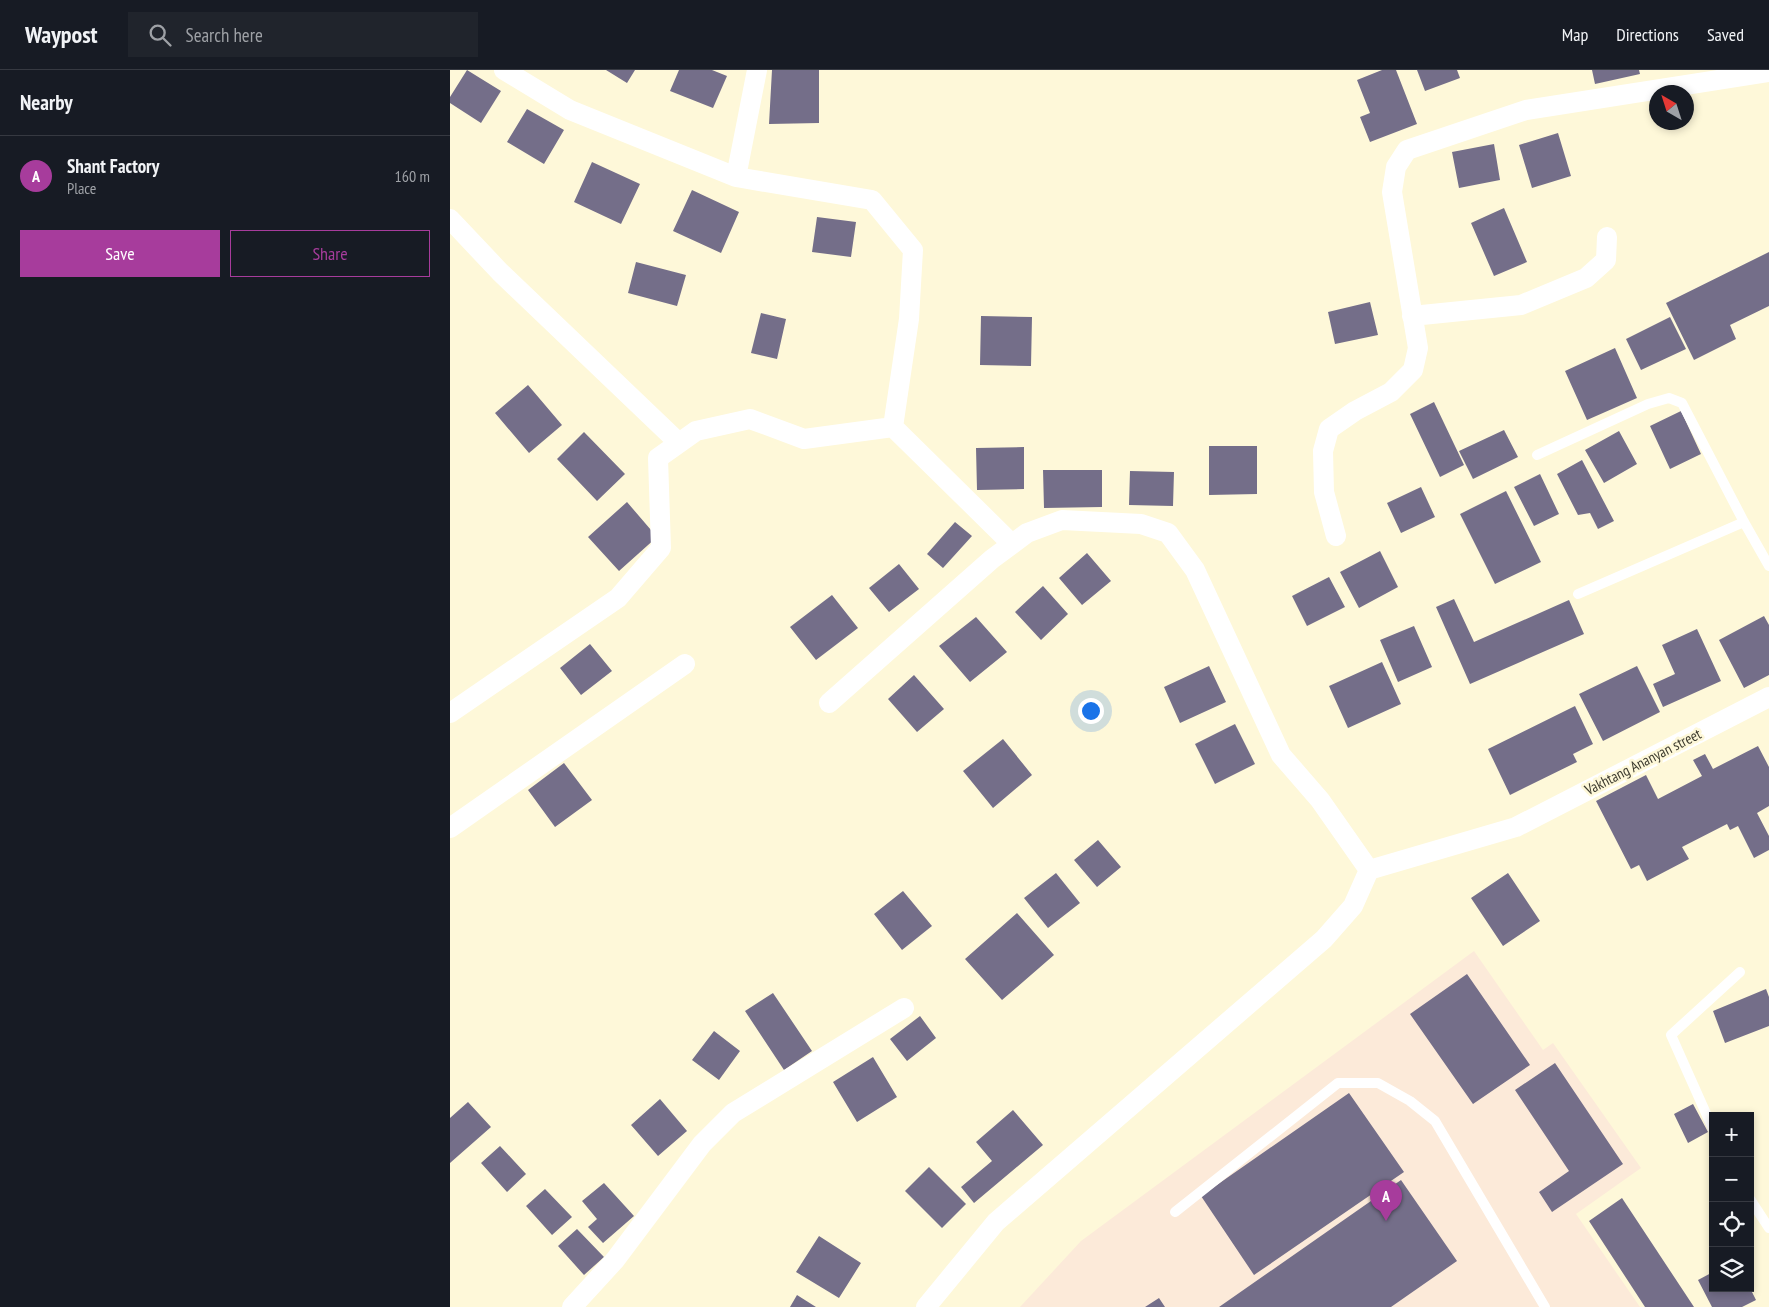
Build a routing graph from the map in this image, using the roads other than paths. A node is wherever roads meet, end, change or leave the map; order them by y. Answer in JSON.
{"nodes":[{"id":1,"x":504,"y":70,"type":"edge"},
{"id":2,"x":758,"y":70,"type":"edge"},
{"id":3,"x":1769,"y":72,"type":"edge"},
{"id":4,"x":736,"y":177,"type":"junction"},
{"id":5,"x":450,"y":219,"type":"edge"},
{"id":6,"x":1608,"y":237,"type":"dead end"},
{"id":7,"x":1412,"y":316,"type":"junction"},
{"id":8,"x":893,"y":427,"type":"junction"},
{"id":9,"x":679,"y":443,"type":"junction"},
{"id":10,"x":1537,"y":455,"type":"dead end"},
{"id":11,"x":1744,"y":522,"type":"junction"},
{"id":12,"x":1336,"y":536,"type":"dead end"},
{"id":13,"x":1012,"y":544,"type":"junction"},
{"id":14,"x":1769,"y":566,"type":"edge"},
{"id":15,"x":1578,"y":594,"type":"dead end"},
{"id":16,"x":685,"y":664,"type":"dead end"},
{"id":17,"x":1769,"y":697,"type":"edge"},
{"id":18,"x":829,"y":703,"type":"dead end"},
{"id":19,"x":450,"y":712,"type":"edge"},
{"id":20,"x":450,"y":828,"type":"edge"},
{"id":21,"x":1369,"y":870,"type":"junction"},
{"id":22,"x":1740,"y":972,"type":"dead end"},
{"id":23,"x":904,"y":1008,"type":"dead end"},
{"id":24,"x":1709,"y":1120,"type":"edge"},
{"id":25,"x":1752,"y":1202,"type":"edge"},
{"id":26,"x":1175,"y":1212,"type":"dead end"},
{"id":27,"x":1769,"y":1228,"type":"edge"},
{"id":28,"x":572,"y":1307,"type":"edge"},
{"id":29,"x":926,"y":1307,"type":"edge"},
{"id":30,"x":1545,"y":1307,"type":"edge"}],
"edges":[{"from":1,"to":4,"type":"street"},
{"from":2,"to":4,"type":"street"},
{"from":3,"to":7,"type":"street"},
{"from":4,"to":8,"type":"street"},
{"from":5,"to":9,"type":"street"},
{"from":6,"to":7,"type":"street"},
{"from":7,"to":12,"type":"street"},
{"from":8,"to":9,"type":"street"},
{"from":8,"to":13,"type":"street"},
{"from":9,"to":19,"type":"street"},
{"from":10,"to":11,"type":"lane"},
{"from":11,"to":14,"type":"lane"},
{"from":11,"to":15,"type":"lane"},
{"from":13,"to":18,"type":"street"},
{"from":13,"to":21,"type":"street"},
{"from":16,"to":20,"type":"street"},
{"from":17,"to":21,"type":"street","name":"Vakhtang Ananyan street"},
{"from":21,"to":29,"type":"street"},
{"from":22,"to":24,"type":"lane"},
{"from":23,"to":28,"type":"street"},
{"from":25,"to":27,"type":"lane"},
{"from":26,"to":30,"type":"lane"}]}
